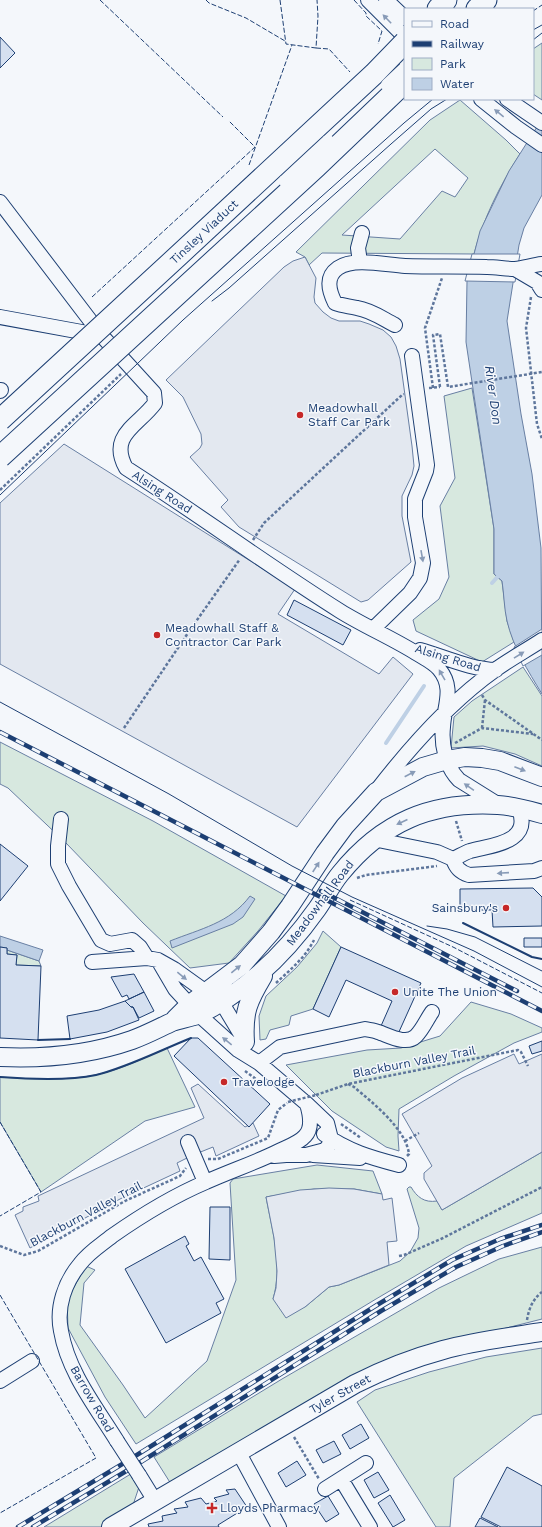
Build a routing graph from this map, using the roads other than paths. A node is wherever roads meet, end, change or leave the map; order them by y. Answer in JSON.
{"nodes":[{"id":1,"x":368,"y":0,"type":"edge"},
{"id":2,"x":386,"y":0,"type":"edge"},
{"id":3,"x":446,"y":0,"type":"edge"},
{"id":4,"x":458,"y":0,"type":"edge"},
{"id":5,"x":474,"y":0,"type":"edge"},
{"id":6,"x":486,"y":0,"type":"edge"},
{"id":7,"x":496,"y":0,"type":"edge"},
{"id":8,"x":439,"y":8,"type":"edge"},
{"id":9,"x":450,"y":8,"type":"edge"},
{"id":10,"x":466,"y":8,"type":"edge"},
{"id":11,"x":478,"y":8,"type":"edge"},
{"id":12,"x":488,"y":8,"type":"edge"},
{"id":13,"x":404,"y":17,"type":"edge"},
{"id":14,"x":404,"y":36,"type":"edge"},
{"id":15,"x":404,"y":43,"type":"edge"},
{"id":16,"x":404,"y":55,"type":"edge"},
{"id":17,"x":404,"y":70,"type":"edge"},
{"id":18,"x":404,"y":83,"type":"edge"},
{"id":19,"x":404,"y":95,"type":"edge"},
{"id":20,"x":482,"y":100,"type":"edge"},
{"id":21,"x":508,"y":100,"type":"edge"},
{"id":22,"x":542,"y":123,"type":"edge"},
{"id":23,"x":542,"y":145,"type":"edge"},
{"id":24,"x":0,"y":202,"type":"edge"},
{"id":25,"x":362,"y":233,"type":"dead end"},
{"id":26,"x":360,"y":262,"type":"junction"},
{"id":27,"x":542,"y":264,"type":"edge"},
{"id":28,"x":515,"y":269,"type":"junction"},
{"id":29,"x":536,"y":293,"type":"edge"},
{"id":30,"x":0,"y":317,"type":"edge"},
{"id":31,"x":395,"y":325,"type":"dead end"},
{"id":32,"x":102,"y":336,"type":"junction"},
{"id":33,"x":412,"y":356,"type":"dead end"},
{"id":34,"x":0,"y":420,"type":"edge"},
{"id":35,"x":0,"y":429,"type":"edge"},
{"id":36,"x":0,"y":444,"type":"edge"},
{"id":37,"x":0,"y":457,"type":"edge"},
{"id":38,"x":0,"y":466,"type":"edge"},
{"id":39,"x":373,"y":629,"type":"junction"},
{"id":40,"x":542,"y":640,"type":"edge"},
{"id":41,"x":401,"y":644,"type":"junction"},
{"id":42,"x":496,"y":670,"type":"junction"},
{"id":43,"x":446,"y":712,"type":"junction"},
{"id":44,"x":445,"y":753,"type":"junction"},
{"id":45,"x":542,"y":777,"type":"edge"},
{"id":46,"x":376,"y":792,"type":"junction"},
{"id":47,"x":499,"y":805,"type":"junction"},
{"id":48,"x":519,"y":809,"type":"junction"},
{"id":49,"x":542,"y":814,"type":"edge"},
{"id":50,"x":61,"y":819,"type":"dead end"},
{"id":51,"x":373,"y":839,"type":"junction"},
{"id":52,"x":450,"y":858,"type":"junction"},
{"id":53,"x":542,"y":868,"type":"edge"},
{"id":54,"x":152,"y":959,"type":"junction"},
{"id":55,"x":92,"y":962,"type":"dead end"},
{"id":56,"x":269,"y":965,"type":"junction"},
{"id":57,"x":213,"y":998,"type":"junction"},
{"id":58,"x":194,"y":1010,"type":"junction"},
{"id":59,"x":432,"y":1012,"type":"dead end"},
{"id":60,"x":245,"y":1042,"type":"junction"},
{"id":61,"x":0,"y":1057,"type":"edge"},
{"id":62,"x":259,"y":1063,"type":"junction"},
{"id":63,"x":310,"y":1097,"type":"junction"},
{"id":64,"x":333,"y":1123,"type":"junction"},
{"id":65,"x":310,"y":1124,"type":"junction"},
{"id":66,"x":346,"y":1138,"type":"junction"},
{"id":67,"x":331,"y":1139,"type":"junction"},
{"id":68,"x":188,"y":1142,"type":"dead end"},
{"id":69,"x":293,"y":1144,"type":"junction"},
{"id":70,"x":306,"y":1155,"type":"junction"},
{"id":71,"x":266,"y":1158,"type":"junction"},
{"id":72,"x":373,"y":1159,"type":"junction"},
{"id":73,"x":402,"y":1161,"type":"road end"},
{"id":74,"x":206,"y":1182,"type":"junction"},
{"id":75,"x":542,"y":1332,"type":"edge"},
{"id":76,"x":32,"y":1361,"type":"dead end"},
{"id":77,"x":0,"y":1382,"type":"edge"},
{"id":78,"x":239,"y":1453,"type":"junction"},
{"id":79,"x":366,"y":1463,"type":"dead end"},
{"id":80,"x":341,"y":1479,"type":"junction"},
{"id":81,"x":325,"y":1489,"type":"road end"},
{"id":82,"x":155,"y":1501,"type":"junction"},
{"id":83,"x":111,"y":1527,"type":"edge"},
{"id":84,"x":279,"y":1527,"type":"edge"},
{"id":85,"x":370,"y":1527,"type":"edge"}],
"edges":[{"from":14,"to":1,"type":"street","one_way":true},
{"from":2,"to":13,"type":"street"},
{"from":3,"to":8,"type":"highway"},
{"from":4,"to":9,"type":"highway"},
{"from":5,"to":10,"type":"street"},
{"from":6,"to":11,"type":"highway"},
{"from":7,"to":12,"type":"highway"},
{"from":15,"to":34,"type":"highway","name":"Tinsley Viaduct","bridge":true},
{"from":16,"to":35,"type":"highway","name":"Tinsley Viaduct"},
{"from":17,"to":36,"type":"street","bridge":true},
{"from":18,"to":37,"type":"highway","bridge":true},
{"from":19,"to":38,"type":"highway"},
{"from":23,"to":20,"type":"street","one_way":true},
{"from":21,"to":22,"type":"street"},
{"from":24,"to":32,"type":"street","name":"Alsing Road"},
{"from":25,"to":26,"type":"street"},
{"from":26,"to":28,"type":"street"},
{"from":26,"to":31,"type":"street"},
{"from":27,"to":28,"type":"street"},
{"from":28,"to":29,"type":"street"},
{"from":30,"to":32,"type":"street"},
{"from":32,"to":39,"type":"street","name":"Alsing Road"},
{"from":33,"to":39,"type":"street","one_way":true},
{"from":39,"to":41,"type":"street","name":"Alsing Road"},
{"from":42,"to":40,"type":"street","one_way":true},
{"from":41,"to":42,"type":"street","name":"Alsing Road"},
{"from":43,"to":41,"type":"street","name":"Alsing Road","one_way":true},
{"from":42,"to":43,"type":"street"},
{"from":43,"to":44,"type":"street","name":"Meadowhall Road"},
{"from":43,"to":46,"type":"street","name":"Meadowhall Road"},
{"from":44,"to":45,"type":"main road","name":"Meadowhall Road","one_way":true},
{"from":46,"to":44,"type":"main road","name":"Meadowhall Road","one_way":true},
{"from":47,"to":44,"type":"street","name":"Meadowhall Road","one_way":true},
{"from":57,"to":46,"type":"main road","name":"Meadowhall Road","one_way":true},
{"from":47,"to":48,"type":"main road","name":"Meadowhall Road"},
{"from":47,"to":51,"type":"main road","name":"Meadowhall Road","one_way":true},
{"from":48,"to":49,"type":"main road","name":"Meadowhall Road"},
{"from":48,"to":52,"type":"street"},
{"from":50,"to":54,"type":"street"},
{"from":51,"to":52,"type":"street"},
{"from":51,"to":56,"type":"main road","name":"Meadowhall Road"},
{"from":53,"to":52,"type":"street","one_way":true},
{"from":54,"to":55,"type":"street"},
{"from":54,"to":57,"type":"street","one_way":true},
{"from":54,"to":58,"type":"street"},
{"from":56,"to":57,"type":"main road","name":"Meadowhall Road"},
{"from":56,"to":60,"type":"main road"},
{"from":57,"to":58,"type":"main road","name":"Meadowhall Road"},
{"from":57,"to":60,"type":"street"},
{"from":58,"to":61,"type":"main road","name":"Meadowhall Road"},
{"from":62,"to":58,"type":"street","one_way":true},
{"from":59,"to":62,"type":"street"},
{"from":60,"to":62,"type":"street"},
{"from":62,"to":63,"type":"street"},
{"from":63,"to":64,"type":"street"},
{"from":63,"to":65,"type":"street"},
{"from":64,"to":66,"type":"street"},
{"from":64,"to":67,"type":"street"},
{"from":65,"to":67,"type":"street"},
{"from":65,"to":69,"type":"street","name":"Barrow Road"},
{"from":66,"to":67,"type":"street"},
{"from":66,"to":72,"type":"street"},
{"from":67,"to":69,"type":"street"},
{"from":67,"to":70,"type":"street","name":"Barrow Road"},
{"from":67,"to":72,"type":"street"},
{"from":68,"to":74,"type":"street"},
{"from":69,"to":71,"type":"street","name":"Barrow Road"},
{"from":70,"to":71,"type":"street","name":"Barrow Road"},
{"from":70,"to":72,"type":"street"},
{"from":71,"to":74,"type":"street","name":"Barrow Road"},
{"from":72,"to":73,"type":"street"},
{"from":74,"to":82,"type":"street","name":"Barrow Road","bridge":true},
{"from":75,"to":78,"type":"main road","name":"Tyler Street"},
{"from":76,"to":77,"type":"street"},
{"from":78,"to":82,"type":"main road","name":"Tyler Street"},
{"from":78,"to":84,"type":"street"},
{"from":79,"to":80,"type":"street"},
{"from":80,"to":81,"type":"street"},
{"from":80,"to":85,"type":"street"},
{"from":82,"to":83,"type":"main road"}]}
